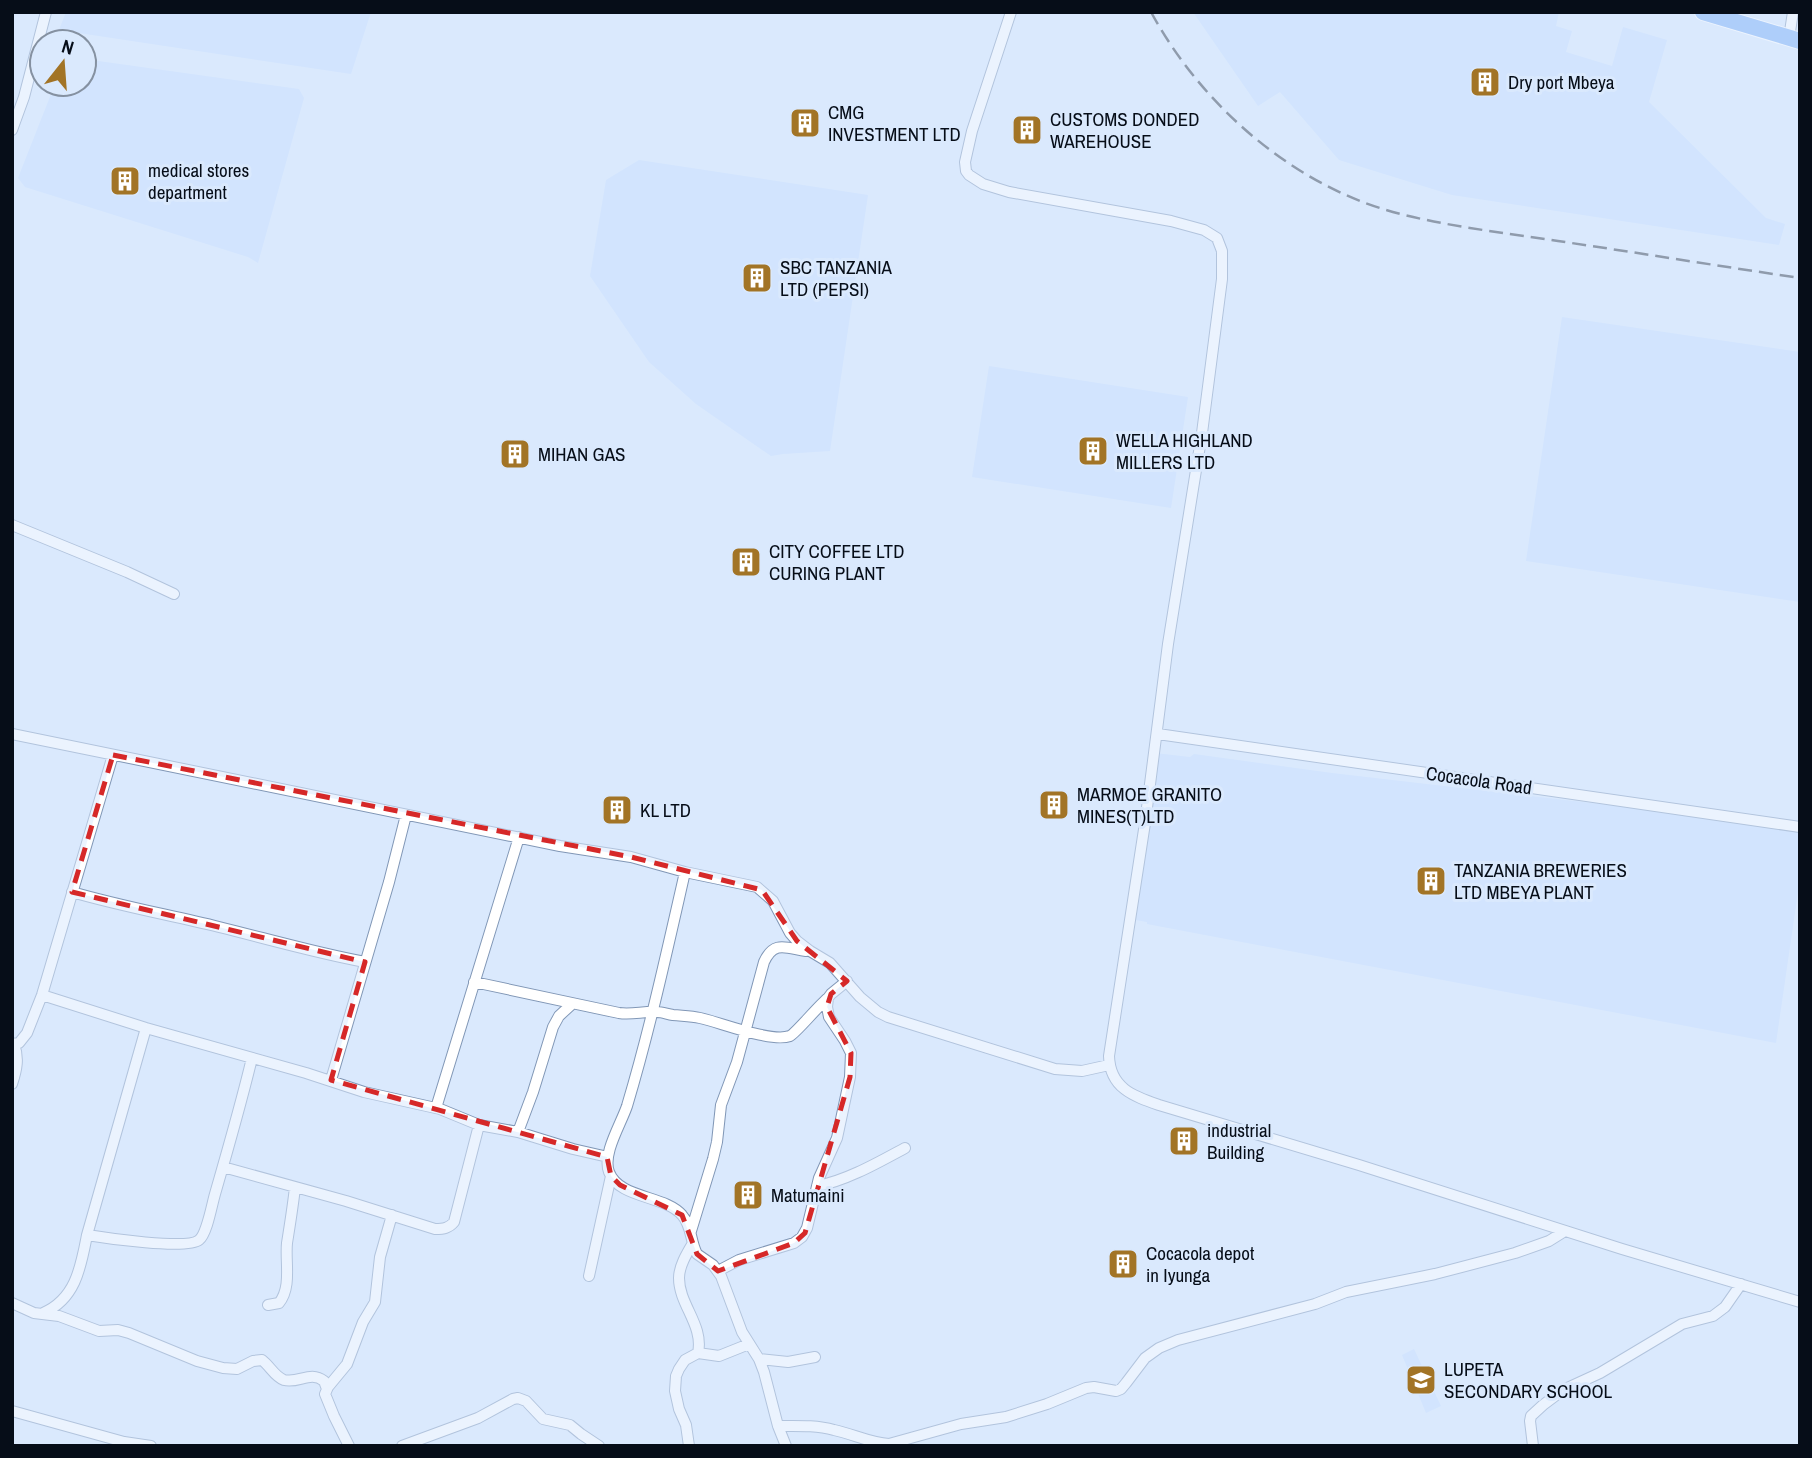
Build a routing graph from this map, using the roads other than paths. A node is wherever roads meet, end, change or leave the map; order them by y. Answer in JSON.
{"nodes":[{"id":1,"x":46,"y":12,"type":"edge"},
{"id":2,"x":1011,"y":12,"type":"edge"},
{"id":3,"x":1703,"y":12,"type":"edge"},
{"id":4,"x":1793,"y":12,"type":"edge"},
{"id":5,"x":1794,"y":40,"type":"edge"},
{"id":6,"x":12,"y":130,"type":"edge"},
{"id":7,"x":12,"y":525,"type":"edge"},
{"id":8,"x":174,"y":594,"type":"dead end"},
{"id":9,"x":12,"y":734,"type":"edge"},
{"id":10,"x":1158,"y":734,"type":"junction"},
{"id":11,"x":113,"y":755,"type":"junction"},
{"id":12,"x":406,"y":815,"type":"junction"},
{"id":13,"x":1800,"y":827,"type":"edge"},
{"id":14,"x":519,"y":837,"type":"junction"},
{"id":15,"x":685,"y":872,"type":"junction"},
{"id":16,"x":72,"y":892,"type":"junction"},
{"id":17,"x":810,"y":951,"type":"junction"},
{"id":18,"x":365,"y":962,"type":"junction"},
{"id":19,"x":847,"y":981,"type":"junction"},
{"id":20,"x":474,"y":982,"type":"junction"},
{"id":21,"x":41,"y":995,"type":"junction"},
{"id":22,"x":828,"y":998,"type":"junction"},
{"id":23,"x":572,"y":1004,"type":"junction"},
{"id":24,"x":653,"y":1012,"type":"junction"},
{"id":25,"x":146,"y":1028,"type":"junction"},
{"id":26,"x":745,"y":1031,"type":"junction"},
{"id":27,"x":13,"y":1044,"type":"edge"},
{"id":28,"x":252,"y":1059,"type":"junction"},
{"id":29,"x":1109,"y":1065,"type":"junction"},
{"id":30,"x":331,"y":1080,"type":"junction"},
{"id":31,"x":12,"y":1084,"type":"edge"},
{"id":32,"x":436,"y":1108,"type":"junction"},
{"id":33,"x":479,"y":1125,"type":"junction"},
{"id":34,"x":518,"y":1132,"type":"junction"},
{"id":35,"x":905,"y":1148,"type":"dead end"},
{"id":36,"x":608,"y":1157,"type":"junction"},
{"id":37,"x":223,"y":1167,"type":"junction"},
{"id":38,"x":611,"y":1176,"type":"junction"},
{"id":39,"x":817,"y":1186,"type":"junction"},
{"id":40,"x":295,"y":1187,"type":"junction"},
{"id":41,"x":392,"y":1215,"type":"junction"},
{"id":42,"x":1565,"y":1231,"type":"junction"},
{"id":43,"x":87,"y":1235,"type":"junction"},
{"id":44,"x":692,"y":1237,"type":"junction"},
{"id":45,"x":718,"y":1270,"type":"junction"},
{"id":46,"x":589,"y":1276,"type":"dead end"},
{"id":47,"x":1741,"y":1284,"type":"junction"},
{"id":48,"x":1800,"y":1302,"type":"edge"},
{"id":49,"x":12,"y":1303,"type":"edge"},
{"id":50,"x":268,"y":1305,"type":"dead end"},
{"id":51,"x":43,"y":1313,"type":"junction"},
{"id":52,"x":749,"y":1344,"type":"junction"},
{"id":53,"x":698,"y":1353,"type":"junction"},
{"id":54,"x":815,"y":1357,"type":"dead end"},
{"id":55,"x":759,"y":1359,"type":"junction"},
{"id":56,"x":327,"y":1389,"type":"junction"},
{"id":57,"x":12,"y":1411,"type":"edge"},
{"id":58,"x":778,"y":1426,"type":"junction"},
{"id":59,"x":151,"y":1446,"type":"edge"},
{"id":60,"x":349,"y":1446,"type":"edge"},
{"id":61,"x":402,"y":1446,"type":"edge"},
{"id":62,"x":599,"y":1446,"type":"edge"},
{"id":63,"x":689,"y":1446,"type":"edge"},
{"id":64,"x":786,"y":1446,"type":"edge"},
{"id":65,"x":1533,"y":1446,"type":"edge"}],
"edges":[{"from":1,"to":6,"type":"street"},
{"from":2,"to":10,"type":"street"},
{"from":3,"to":5,"type":"highway"},
{"from":4,"to":5,"type":"street"},
{"from":7,"to":8,"type":"street"},
{"from":9,"to":11,"type":"street"},
{"from":10,"to":13,"type":"street","name":"Cocacola Road"},
{"from":10,"to":29,"type":"street"},
{"from":11,"to":12,"type":"street"},
{"from":11,"to":16,"type":"street"},
{"from":12,"to":14,"type":"street"},
{"from":12,"to":18,"type":"street"},
{"from":14,"to":15,"type":"street"},
{"from":14,"to":20,"type":"street"},
{"from":15,"to":17,"type":"street"},
{"from":15,"to":24,"type":"street"},
{"from":16,"to":18,"type":"street"},
{"from":16,"to":21,"type":"street"},
{"from":17,"to":19,"type":"street"},
{"from":17,"to":26,"type":"street"},
{"from":18,"to":30,"type":"street"},
{"from":19,"to":22,"type":"street"},
{"from":19,"to":29,"type":"street"},
{"from":20,"to":23,"type":"street"},
{"from":20,"to":32,"type":"street"},
{"from":21,"to":25,"type":"street"},
{"from":21,"to":27,"type":"street"},
{"from":22,"to":26,"type":"street"},
{"from":22,"to":39,"type":"street"},
{"from":23,"to":24,"type":"street"},
{"from":23,"to":34,"type":"street"},
{"from":24,"to":26,"type":"street"},
{"from":24,"to":36,"type":"street"},
{"from":25,"to":28,"type":"street"},
{"from":25,"to":43,"type":"street"},
{"from":26,"to":44,"type":"street"},
{"from":27,"to":31,"type":"street"},
{"from":28,"to":30,"type":"street"},
{"from":28,"to":37,"type":"street"},
{"from":29,"to":42,"type":"street"},
{"from":30,"to":32,"type":"street"},
{"from":32,"to":33,"type":"street"},
{"from":33,"to":34,"type":"street"},
{"from":33,"to":41,"type":"street"},
{"from":34,"to":36,"type":"street"},
{"from":35,"to":39,"type":"street"},
{"from":36,"to":38,"type":"street"},
{"from":37,"to":40,"type":"street"},
{"from":37,"to":43,"type":"street"},
{"from":38,"to":44,"type":"street"},
{"from":38,"to":46,"type":"street"},
{"from":39,"to":45,"type":"street"},
{"from":40,"to":41,"type":"street"},
{"from":40,"to":50,"type":"street"},
{"from":41,"to":56,"type":"street"},
{"from":42,"to":47,"type":"street"},
{"from":42,"to":58,"type":"street"},
{"from":43,"to":51,"type":"street"},
{"from":44,"to":45,"type":"street"},
{"from":44,"to":53,"type":"street"},
{"from":45,"to":52,"type":"street"},
{"from":47,"to":48,"type":"street"},
{"from":47,"to":65,"type":"street"},
{"from":49,"to":51,"type":"street"},
{"from":51,"to":56,"type":"street"},
{"from":52,"to":53,"type":"street"},
{"from":52,"to":55,"type":"street"},
{"from":53,"to":63,"type":"street"},
{"from":54,"to":55,"type":"street"},
{"from":55,"to":58,"type":"street"},
{"from":56,"to":60,"type":"street"},
{"from":57,"to":59,"type":"street"},
{"from":58,"to":64,"type":"street"},
{"from":61,"to":62,"type":"street"}]}
